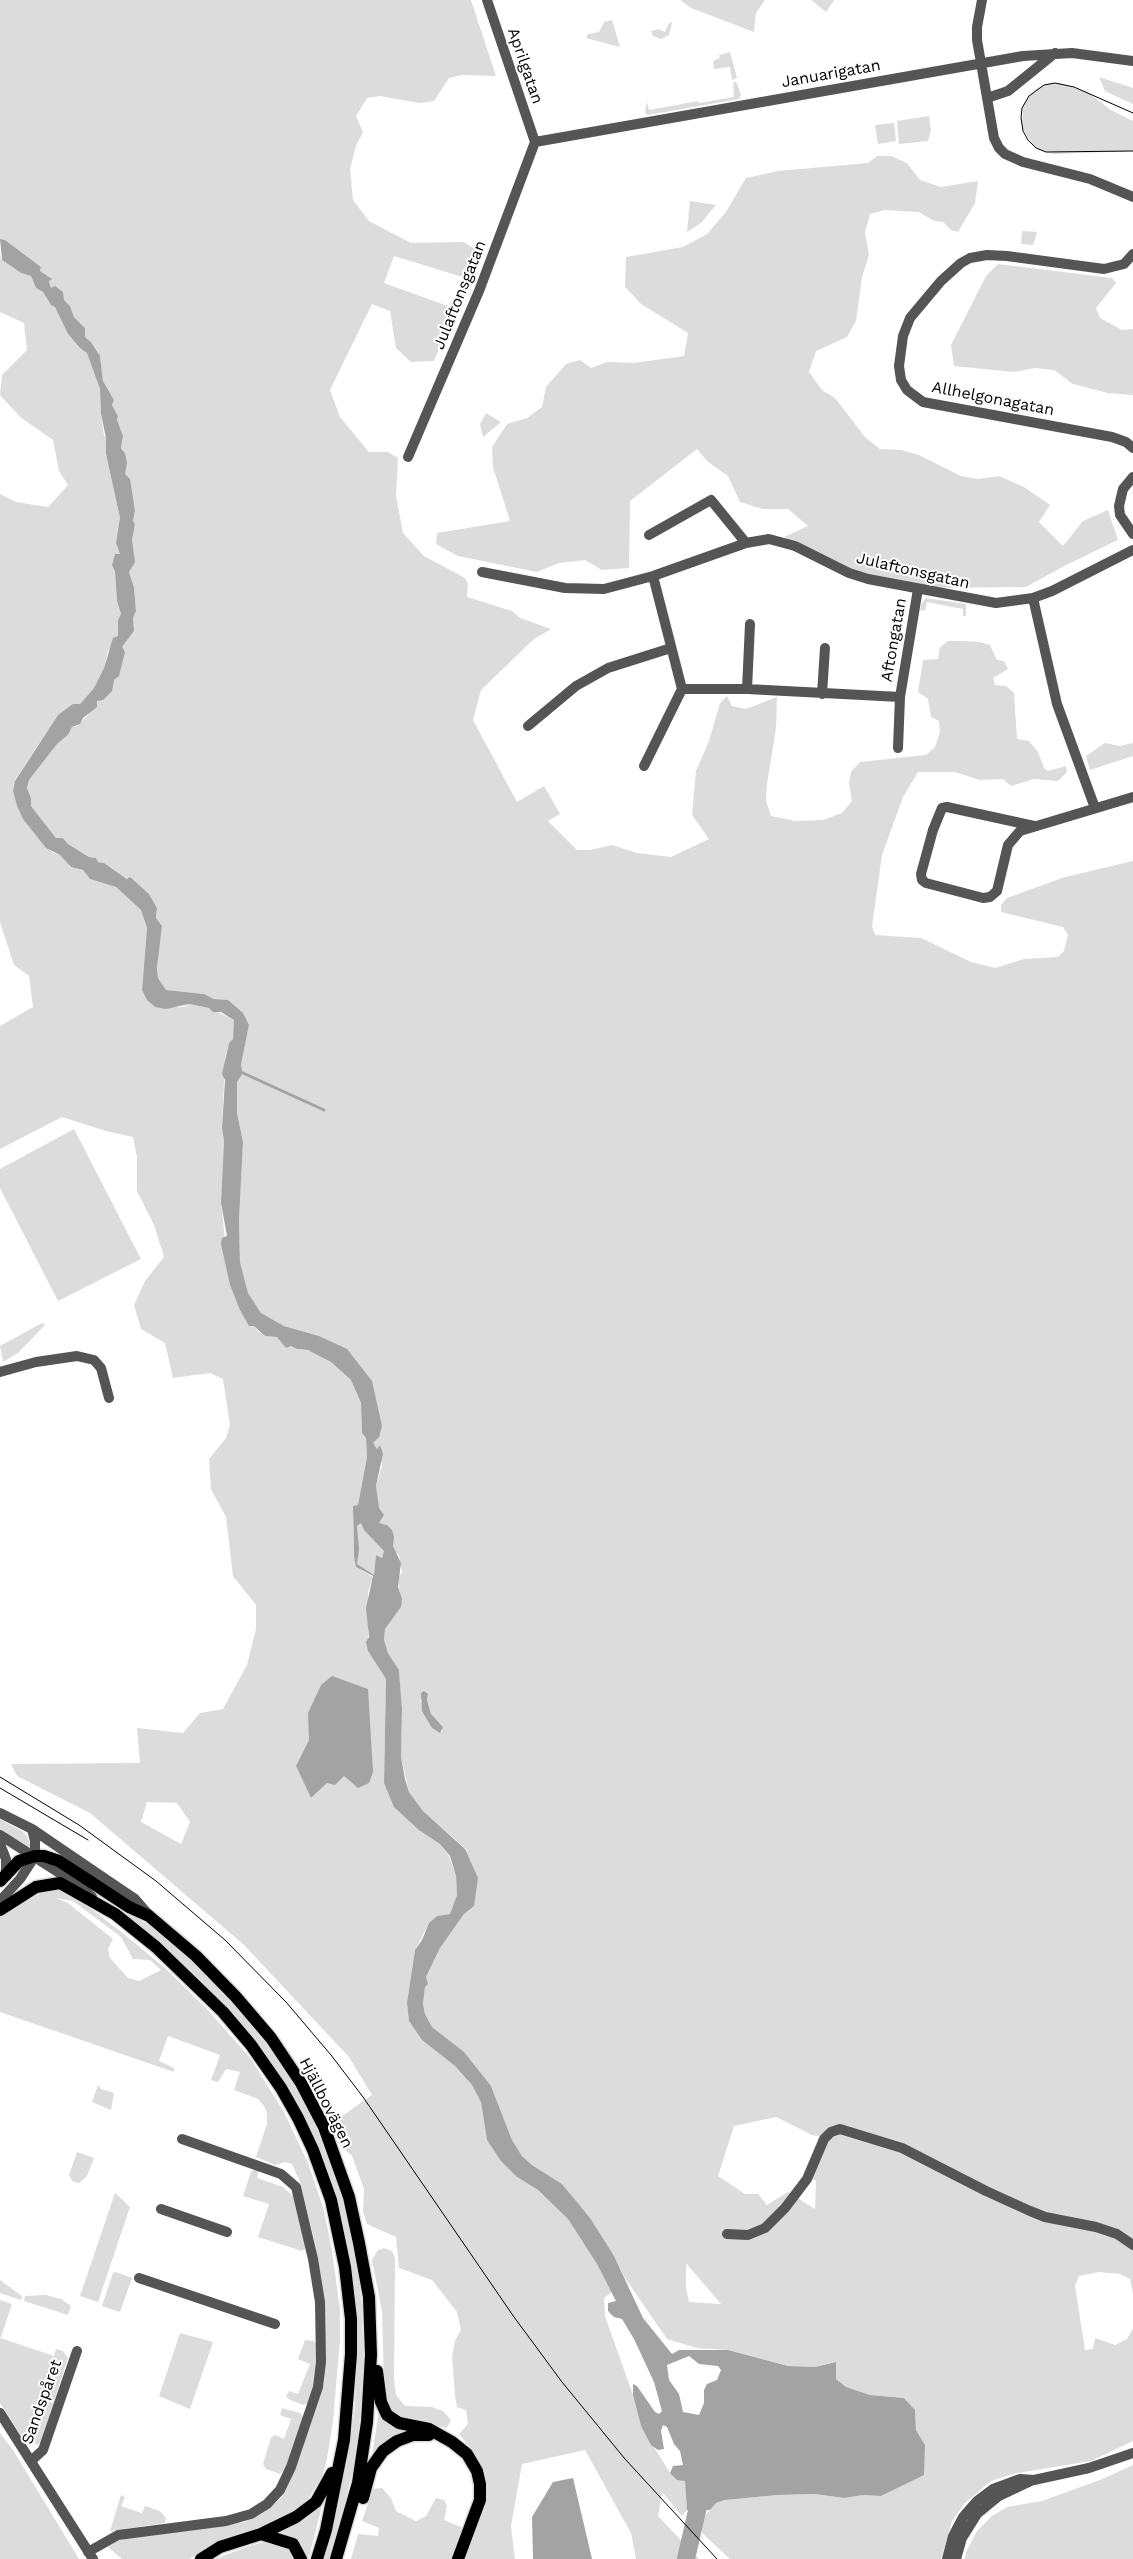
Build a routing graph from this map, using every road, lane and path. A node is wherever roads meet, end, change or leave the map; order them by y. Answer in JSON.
{"nodes":[{"id":1,"x":487,"y":0,"type":"edge"},
{"id":2,"x":982,"y":0,"type":"edge"},
{"id":3,"x":1055,"y":53,"type":"junction"},
{"id":4,"x":1133,"y":61,"type":"edge"},
{"id":5,"x":980,"y":64,"type":"junction"},
{"id":6,"x":986,"y":98,"type":"junction"},
{"id":7,"x":535,"y":142,"type":"junction"},
{"id":8,"x":1133,"y":197,"type":"edge"},
{"id":9,"x":1133,"y":254,"type":"edge"},
{"id":10,"x":1133,"y":448,"type":"edge"},
{"id":11,"x":408,"y":457,"type":"dead end"},
{"id":12,"x":1133,"y":477,"type":"edge"},
{"id":13,"x":1133,"y":534,"type":"edge"},
{"id":14,"x":649,"y":535,"type":"dead end"},
{"id":15,"x":746,"y":543,"type":"junction"},
{"id":16,"x":1133,"y":550,"type":"edge"},
{"id":17,"x":482,"y":572,"type":"dead end"},
{"id":18,"x":653,"y":576,"type":"junction"},
{"id":19,"x":918,"y":589,"type":"junction"},
{"id":20,"x":1033,"y":598,"type":"junction"},
{"id":21,"x":750,"y":624,"type":"dead end"},
{"id":22,"x":670,"y":648,"type":"junction"},
{"id":23,"x":825,"y":648,"type":"dead end"},
{"id":24,"x":682,"y":689,"type":"junction"},
{"id":25,"x":747,"y":690,"type":"junction"},
{"id":26,"x":822,"y":694,"type":"junction"},
{"id":27,"x":900,"y":697,"type":"junction"},
{"id":28,"x":528,"y":726,"type":"dead end"},
{"id":29,"x":898,"y":748,"type":"dead end"},
{"id":30,"x":644,"y":766,"type":"dead end"},
{"id":31,"x":1133,"y":797,"type":"edge"},
{"id":32,"x":1095,"y":808,"type":"junction"},
{"id":33,"x":1034,"y":826,"type":"junction"},
{"id":34,"x":0,"y":1372,"type":"edge"},
{"id":35,"x":109,"y":1398,"type":"dead end"},
{"id":36,"x":0,"y":1813,"type":"edge"},
{"id":37,"x":32,"y":1830,"type":"junction"},
{"id":38,"x":0,"y":1834,"type":"edge"},
{"id":39,"x":0,"y":1844,"type":"edge"},
{"id":40,"x":35,"y":1856,"type":"junction"},
{"id":41,"x":3,"y":1879,"type":"edge"},
{"id":42,"x":0,"y":1900,"type":"edge"},
{"id":43,"x":97,"y":1902,"type":"junction"},
{"id":44,"x":0,"y":1910,"type":"edge"},
{"id":45,"x":149,"y":1916,"type":"junction"},
{"id":46,"x":182,"y":2140,"type":"dead end"},
{"id":47,"x":161,"y":2209,"type":"dead end"},
{"id":48,"x":227,"y":2232,"type":"dead end"},
{"id":49,"x":727,"y":2234,"type":"dead end"},
{"id":50,"x":1133,"y":2245,"type":"edge"},
{"id":51,"x":139,"y":2278,"type":"dead end"},
{"id":52,"x":369,"y":2297,"type":"junction"},
{"id":53,"x":275,"y":2324,"type":"dead end"},
{"id":54,"x":77,"y":2351,"type":"dead end"},
{"id":55,"x":0,"y":2413,"type":"edge"},
{"id":56,"x":437,"y":2433,"type":"junction"},
{"id":57,"x":344,"y":2440,"type":"junction"},
{"id":58,"x":1133,"y":2453,"type":"edge"},
{"id":59,"x":31,"y":2461,"type":"junction"},
{"id":60,"x":1034,"y":2480,"type":"junction"},
{"id":61,"x":261,"y":2534,"type":"junction"},
{"id":62,"x":91,"y":2556,"type":"edge"},
{"id":63,"x":201,"y":2559,"type":"edge"},
{"id":64,"x":301,"y":2559,"type":"edge"},
{"id":65,"x":317,"y":2559,"type":"edge"},
{"id":66,"x":336,"y":2559,"type":"edge"},
{"id":67,"x":341,"y":2559,"type":"edge"},
{"id":68,"x":458,"y":2559,"type":"edge"},
{"id":69,"x":947,"y":2559,"type":"edge"},
{"id":70,"x":956,"y":2559,"type":"edge"}],
"edges":[{"from":1,"to":7,"type":"street","name":"Aprilgatan"},
{"from":2,"to":5,"type":"street"},
{"from":3,"to":4,"type":"street","name":"Januarigatan"},
{"from":3,"to":5,"type":"street","name":"Januarigatan"},
{"from":3,"to":6,"type":"street"},
{"from":5,"to":6,"type":"street"},
{"from":5,"to":7,"type":"street","name":"Januarigatan"},
{"from":6,"to":8,"type":"street"},
{"from":7,"to":11,"type":"street","name":"Julaftonsgatan"},
{"from":9,"to":10,"type":"street","name":"Allhelgonagatan"},
{"from":12,"to":13,"type":"street"},
{"from":14,"to":15,"type":"street"},
{"from":15,"to":18,"type":"street","name":"Julaftonsgatan"},
{"from":15,"to":19,"type":"street","name":"Julaftonsgatan"},
{"from":16,"to":20,"type":"street","name":"Julaftonsgatan"},
{"from":17,"to":18,"type":"street","name":"Julaftonsgatan"},
{"from":18,"to":22,"type":"street"},
{"from":19,"to":20,"type":"street","name":"Julaftonsgatan"},
{"from":19,"to":27,"type":"street","name":"Aftongatan"},
{"from":20,"to":32,"type":"street"},
{"from":21,"to":25,"type":"street"},
{"from":22,"to":24,"type":"street"},
{"from":22,"to":28,"type":"street"},
{"from":23,"to":26,"type":"street"},
{"from":24,"to":25,"type":"street","name":"Aftongatan"},
{"from":24,"to":30,"type":"street"},
{"from":25,"to":26,"type":"street","name":"Aftongatan"},
{"from":26,"to":27,"type":"street","name":"Aftongatan"},
{"from":27,"to":29,"type":"street","name":"Aftongatan"},
{"from":31,"to":32,"type":"street"},
{"from":32,"to":33,"type":"street"},
{"from":33,"to":33,"type":"street"},
{"from":34,"to":35,"type":"street"},
{"from":36,"to":37,"type":"street","name":"Hjällbovägen"},
{"from":37,"to":40,"type":"street"},
{"from":37,"to":45,"type":"street","name":"Hjällbovägen"},
{"from":38,"to":40,"type":"street","name":"Hjällbovägen"},
{"from":39,"to":41,"type":"street"},
{"from":40,"to":41,"type":"main road"},
{"from":40,"to":42,"type":"street"},
{"from":40,"to":43,"type":"street","name":"Hjällbovägen"},
{"from":40,"to":45,"type":"main road"},
{"from":43,"to":44,"type":"main road"},
{"from":43,"to":57,"type":"main road","name":"Hjällbovägen"},
{"from":45,"to":52,"type":"main road","name":"Hjällbovägen"},
{"from":46,"to":62,"type":"street"},
{"from":47,"to":48,"type":"street"},
{"from":49,"to":50,"type":"street"},
{"from":51,"to":53,"type":"street"},
{"from":52,"to":56,"type":"main road"},
{"from":52,"to":66,"type":"main road","name":"Hjällbovägen"},
{"from":54,"to":59,"type":"street","name":"Sandspåret"},
{"from":55,"to":59,"type":"street","name":"Sandspåret"},
{"from":56,"to":67,"type":"main road"},
{"from":56,"to":68,"type":"main road"},
{"from":57,"to":61,"type":"main road"},
{"from":57,"to":65,"type":"main road","name":"Hjällbovägen"},
{"from":58,"to":60,"type":"street"},
{"from":59,"to":62,"type":"street","name":"Sandspåret"},
{"from":60,"to":69,"type":"street"},
{"from":60,"to":70,"type":"street"},
{"from":61,"to":63,"type":"main road"},
{"from":61,"to":64,"type":"main road"}]}
